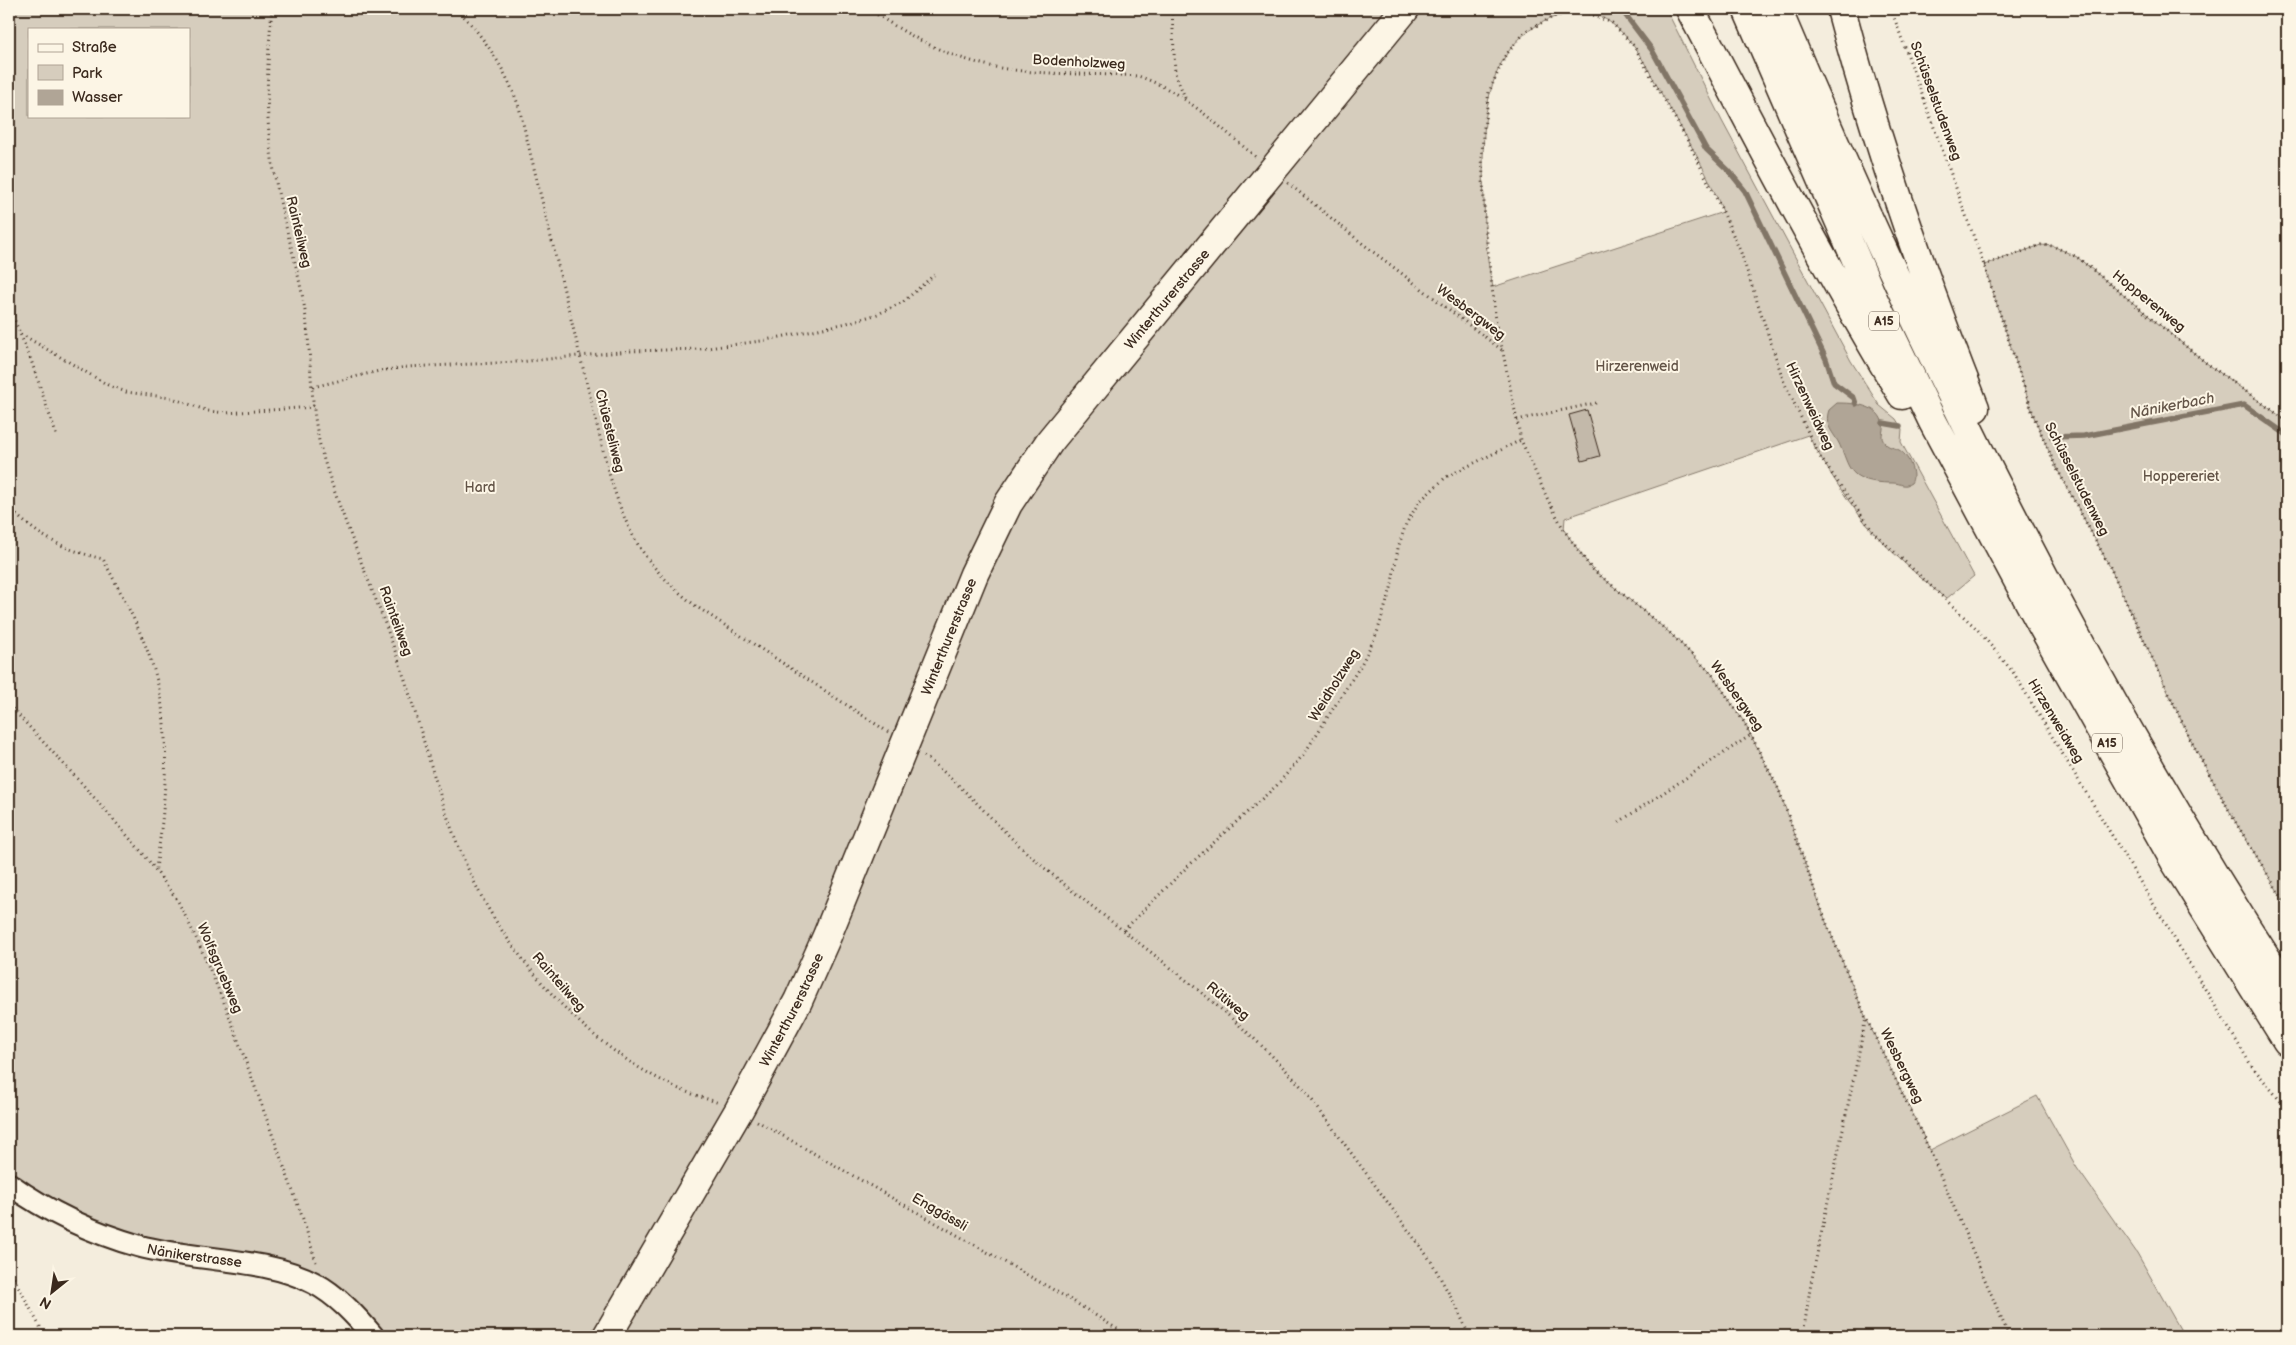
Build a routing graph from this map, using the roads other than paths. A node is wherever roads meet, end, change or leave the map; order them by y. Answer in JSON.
{"nodes":[{"id":1,"x":1405,"y":9,"type":"edge"},
{"id":2,"x":1690,"y":9,"type":"edge"},
{"id":3,"x":1747,"y":9,"type":"edge"},
{"id":4,"x":1777,"y":9,"type":"edge"},
{"id":5,"x":1841,"y":9,"type":"edge"},
{"id":6,"x":2038,"y":567,"type":"junction"},
{"id":7,"x":2041,"y":624,"type":"junction"},
{"id":8,"x":2287,"y":990,"type":"edge"},
{"id":9,"x":2287,"y":1041,"type":"edge"},
{"id":10,"x":9,"y":1184,"type":"edge"},
{"id":11,"x":372,"y":1336,"type":"edge"},
{"id":12,"x":607,"y":1336,"type":"edge"}],
"edges":[{"from":1,"to":12,"type":"main road","name":"Winterthurerstrasse"},
{"from":2,"to":7,"type":"main road"},
{"from":3,"to":7,"type":"main road","number":"A15"},
{"from":4,"to":6,"type":"main road","number":"A15"},
{"from":5,"to":6,"type":"main road"},
{"from":6,"to":8,"type":"main road","number":"A15"},
{"from":7,"to":9,"type":"main road","number":"A15"},
{"from":10,"to":11,"type":"street","name":"Nänikerstrasse"}]}
